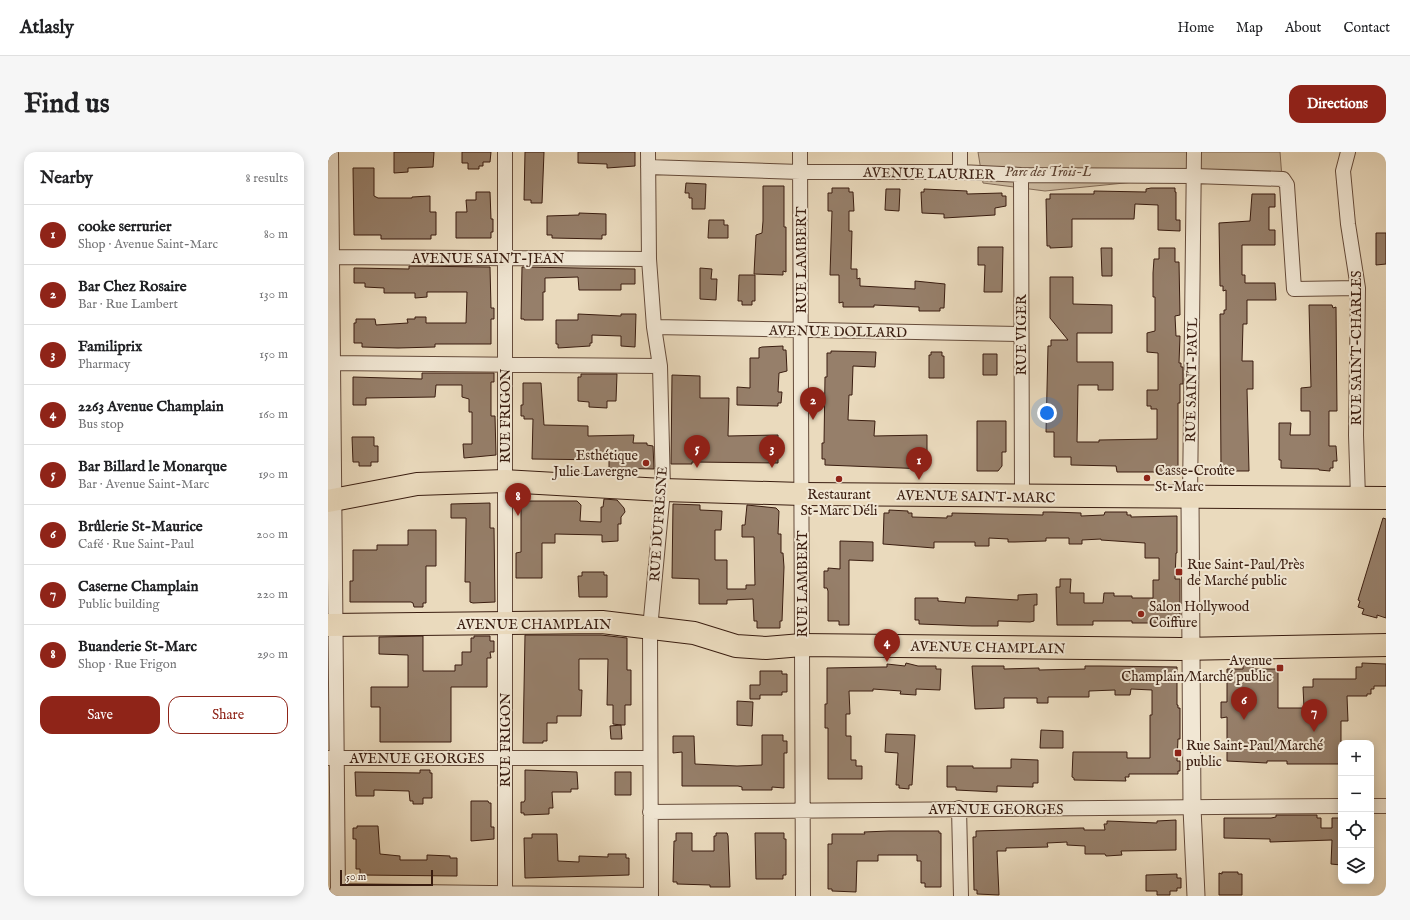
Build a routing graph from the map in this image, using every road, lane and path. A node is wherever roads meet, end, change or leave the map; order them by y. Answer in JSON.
{"nodes":[{"id":1,"x":331,"y":152,"type":"edge"},
{"id":2,"x":505,"y":152,"type":"edge"},
{"id":3,"x":648,"y":152,"type":"edge"},
{"id":4,"x":800,"y":152,"type":"edge"},
{"id":5,"x":960,"y":152,"type":"edge"},
{"id":6,"x":1194,"y":152,"type":"edge"},
{"id":7,"x":1348,"y":152,"type":"edge"},
{"id":8,"x":648,"y":167,"type":"junction"},
{"id":9,"x":800,"y":172,"type":"junction"},
{"id":10,"x":960,"y":172,"type":"junction"},
{"id":11,"x":1021,"y":175,"type":"junction"},
{"id":12,"x":1194,"y":176,"type":"junction"},
{"id":13,"x":330,"y":257,"type":"edge"},
{"id":14,"x":505,"y":258,"type":"junction"},
{"id":15,"x":649,"y":259,"type":"junction"},
{"id":16,"x":1358,"y":288,"type":"junction"},
{"id":17,"x":654,"y":327,"type":"junction"},
{"id":18,"x":801,"y":331,"type":"junction"},
{"id":19,"x":1021,"y":334,"type":"junction"},
{"id":20,"x":330,"y":363,"type":"edge"},
{"id":21,"x":505,"y":365,"type":"junction"},
{"id":22,"x":660,"y":366,"type":"junction"},
{"id":23,"x":505,"y":481,"type":"junction"},
{"id":24,"x":663,"y":490,"type":"junction"},
{"id":25,"x":331,"y":492,"type":"edge"},
{"id":26,"x":802,"y":494,"type":"junction"},
{"id":27,"x":1022,"y":496,"type":"junction"},
{"id":28,"x":1190,"y":498,"type":"junction"},
{"id":29,"x":1358,"y":498,"type":"junction"},
{"id":30,"x":1386,"y":498,"type":"edge"},
{"id":31,"x":505,"y":623,"type":"junction"},
{"id":32,"x":332,"y":625,"type":"edge"},
{"id":33,"x":650,"y":629,"type":"junction"},
{"id":34,"x":802,"y":645,"type":"junction"},
{"id":35,"x":1386,"y":645,"type":"edge"},
{"id":36,"x":1191,"y":648,"type":"junction"},
{"id":37,"x":332,"y":758,"type":"edge"},
{"id":38,"x":505,"y":758,"type":"junction"},
{"id":39,"x":650,"y":758,"type":"junction"},
{"id":40,"x":1338,"y":806,"type":"edge"},
{"id":41,"x":1374,"y":806,"type":"edge"},
{"id":42,"x":1386,"y":806,"type":"edge"},
{"id":43,"x":959,"y":808,"type":"junction"},
{"id":44,"x":1192,"y":808,"type":"junction"},
{"id":45,"x":803,"y":811,"type":"junction"},
{"id":46,"x":650,"y":812,"type":"junction"},
{"id":47,"x":338,"y":894,"type":"edge"},
{"id":48,"x":505,"y":894,"type":"edge"},
{"id":49,"x":651,"y":896,"type":"edge"},
{"id":50,"x":803,"y":896,"type":"edge"},
{"id":51,"x":961,"y":896,"type":"edge"},
{"id":52,"x":1196,"y":896,"type":"edge"}],
"edges":[{"from":1,"to":13,"type":"street"},
{"from":2,"to":14,"type":"street","name":"RUE FRIGON"},
{"from":3,"to":8,"type":"street","name":"RUE DUFRESNE"},
{"from":4,"to":9,"type":"street","name":"RUE LAMBERT"},
{"from":5,"to":10,"type":"street"},
{"from":6,"to":12,"type":"street","name":"RUE SAINT-PAUL"},
{"from":7,"to":16,"type":"street","name":"RUE SAINT-CHARLES"},
{"from":8,"to":9,"type":"street","name":"AVENUE LAURIER"},
{"from":8,"to":15,"type":"street","name":"RUE DUFRESNE"},
{"from":9,"to":10,"type":"street","name":"AVENUE LAURIER"},
{"from":9,"to":18,"type":"street","name":"RUE LAMBERT"},
{"from":10,"to":11,"type":"street","name":"AVENUE LAURIER"},
{"from":11,"to":12,"type":"street","name":"AVENUE LAURIER"},
{"from":11,"to":19,"type":"street","name":"RUE VIGER"},
{"from":12,"to":16,"type":"street","name":"AVENUE LAURIER"},
{"from":12,"to":28,"type":"street","name":"RUE SAINT-PAUL"},
{"from":13,"to":14,"type":"street","name":"AVENUE SAINT-JEAN"},
{"from":13,"to":20,"type":"street"},
{"from":14,"to":15,"type":"street","name":"AVENUE SAINT-JEAN"},
{"from":14,"to":21,"type":"street","name":"RUE FRIGON"},
{"from":15,"to":17,"type":"street","name":"RUE DUFRESNE"},
{"from":16,"to":29,"type":"street","name":"RUE SAINT-CHARLES"},
{"from":17,"to":18,"type":"street","name":"AVENUE DOLLARD"},
{"from":17,"to":22,"type":"street","name":"RUE DUFRESNE"},
{"from":18,"to":19,"type":"street","name":"AVENUE DOLLARD"},
{"from":18,"to":26,"type":"street","name":"RUE LAMBERT"},
{"from":19,"to":27,"type":"street","name":"RUE VIGER"},
{"from":20,"to":21,"type":"street"},
{"from":20,"to":25,"type":"street"},
{"from":21,"to":22,"type":"street"},
{"from":21,"to":23,"type":"street","name":"RUE FRIGON"},
{"from":22,"to":24,"type":"street","name":"RUE DUFRESNE"},
{"from":23,"to":24,"type":"main road","name":"AVENUE SAINT-MARC"},
{"from":23,"to":25,"type":"main road","name":"AVENUE SAINT-MARC"},
{"from":23,"to":31,"type":"street","name":"RUE FRIGON"},
{"from":24,"to":26,"type":"main road","name":"AVENUE SAINT-MARC"},
{"from":24,"to":33,"type":"street","name":"RUE DUFRESNE"},
{"from":25,"to":32,"type":"street"},
{"from":26,"to":27,"type":"main road","name":"AVENUE SAINT-MARC"},
{"from":26,"to":34,"type":"street","name":"RUE LAMBERT"},
{"from":27,"to":28,"type":"main road","name":"AVENUE SAINT-MARC"},
{"from":28,"to":29,"type":"main road","name":"AVENUE SAINT-MARC"},
{"from":28,"to":36,"type":"street","name":"RUE SAINT-PAUL"},
{"from":29,"to":30,"type":"main road","name":"AVENUE SAINT-MARC"},
{"from":31,"to":32,"type":"main road","name":"AVENUE CHAMPLAIN"},
{"from":31,"to":33,"type":"main road","name":"AVENUE CHAMPLAIN"},
{"from":31,"to":38,"type":"street","name":"RUE FRIGON"},
{"from":32,"to":37,"type":"street"},
{"from":33,"to":34,"type":"main road","name":"AVENUE CHAMPLAIN"},
{"from":33,"to":39,"type":"street","name":"RUE DUFRESNE"},
{"from":34,"to":36,"type":"main road","name":"AVENUE CHAMPLAIN"},
{"from":34,"to":45,"type":"street","name":"RUE LAMBERT"},
{"from":35,"to":36,"type":"main road","name":"AVENUE CHAMPLAIN"},
{"from":36,"to":44,"type":"street","name":"RUE SAINT-PAUL"},
{"from":37,"to":38,"type":"street","name":"AVENUE GEORGES"},
{"from":37,"to":47,"type":"street"},
{"from":38,"to":39,"type":"street","name":"AVENUE GEORGES"},
{"from":38,"to":48,"type":"street","name":"RUE FRIGON"},
{"from":39,"to":46,"type":"street","name":"RUE DUFRESNE"},
{"from":40,"to":44,"type":"street","name":"AVENUE GEORGES"},
{"from":41,"to":42,"type":"street"},
{"from":43,"to":44,"type":"street","name":"AVENUE GEORGES"},
{"from":43,"to":45,"type":"street","name":"AVENUE GEORGES"},
{"from":43,"to":51,"type":"street"},
{"from":44,"to":52,"type":"street","name":"RUE SAINT-PAUL"},
{"from":45,"to":46,"type":"street","name":"AVENUE GEORGES"},
{"from":45,"to":50,"type":"street","name":"RUE LAMBERT"},
{"from":46,"to":49,"type":"street","name":"RUE DUFRESNE"},
{"from":47,"to":48,"type":"street"},
{"from":48,"to":49,"type":"street"}]}
